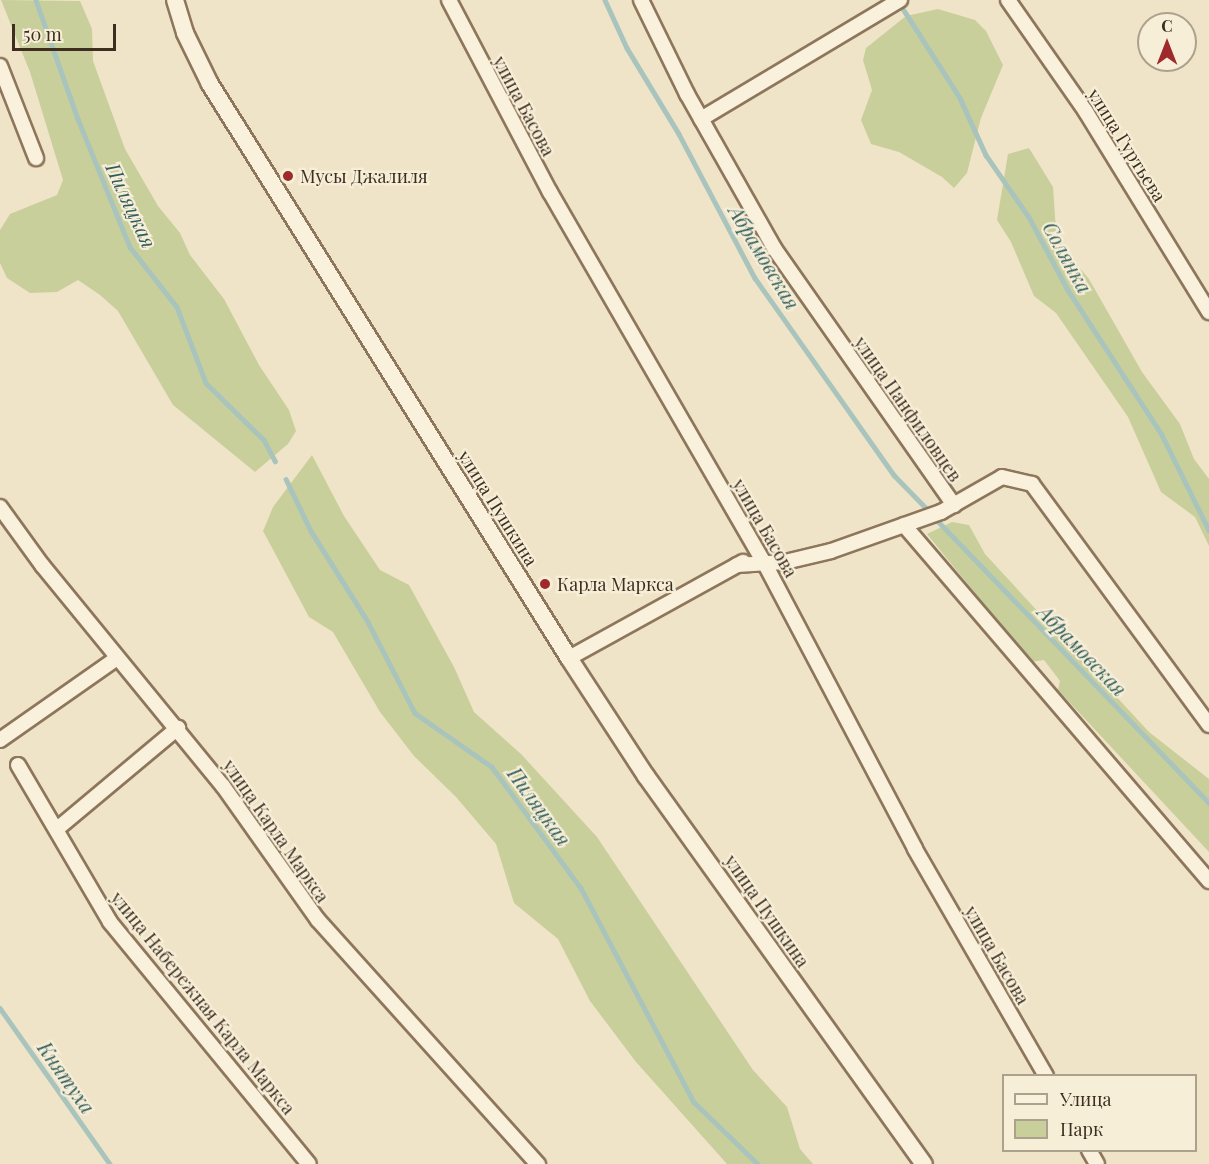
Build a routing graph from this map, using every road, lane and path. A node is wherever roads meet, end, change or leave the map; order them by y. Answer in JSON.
{"nodes":[{"id":1,"x":175,"y":0,"type":"edge"},
{"id":2,"x":449,"y":0,"type":"edge"},
{"id":3,"x":641,"y":0,"type":"edge"},
{"id":4,"x":900,"y":0,"type":"edge"},
{"id":5,"x":1008,"y":0,"type":"edge"},
{"id":6,"x":0,"y":66,"type":"edge"},
{"id":7,"x":701,"y":119,"type":"junction"},
{"id":8,"x":36,"y":158,"type":"dead end"},
{"id":9,"x":1209,"y":312,"type":"edge"},
{"id":10,"x":954,"y":505,"type":"junction"},
{"id":11,"x":0,"y":507,"type":"edge"},
{"id":12,"x":904,"y":525,"type":"junction"},
{"id":13,"x":762,"y":558,"type":"junction"},
{"id":14,"x":117,"y":658,"type":"junction"},
{"id":15,"x":569,"y":658,"type":"junction"},
{"id":16,"x":1209,"y":725,"type":"edge"},
{"id":17,"x":178,"y":728,"type":"junction"},
{"id":18,"x":0,"y":740,"type":"edge"},
{"id":19,"x":18,"y":765,"type":"dead end"},
{"id":20,"x":57,"y":829,"type":"junction"},
{"id":21,"x":1209,"y":881,"type":"edge"},
{"id":22,"x":1045,"y":1074,"type":"edge"},
{"id":23,"x":309,"y":1164,"type":"edge"},
{"id":24,"x":538,"y":1164,"type":"edge"},
{"id":25,"x":924,"y":1164,"type":"edge"}],
"edges":[{"from":1,"to":15,"type":"street","name":"улица Пушкина"},
{"from":2,"to":13,"type":"street","name":"улица Басова"},
{"from":3,"to":7,"type":"street","name":"улица Панфиловцев"},
{"from":4,"to":7,"type":"street"},
{"from":5,"to":9,"type":"street","name":"улица Гуртьева"},
{"from":6,"to":8,"type":"street"},
{"from":7,"to":10,"type":"street","name":"улица Панфиловцев"},
{"from":10,"to":12,"type":"street"},
{"from":10,"to":16,"type":"street","name":"улица Панфиловцев"},
{"from":11,"to":14,"type":"street","name":"улица Карла Маркса"},
{"from":12,"to":13,"type":"street"},
{"from":12,"to":21,"type":"street"},
{"from":13,"to":15,"type":"street"},
{"from":13,"to":22,"type":"street","name":"улица Басова"},
{"from":14,"to":17,"type":"street","name":"улица Карла Маркса"},
{"from":14,"to":18,"type":"street"},
{"from":15,"to":25,"type":"street","name":"улица Пушкина"},
{"from":17,"to":20,"type":"street"},
{"from":17,"to":24,"type":"street","name":"улица Карла Маркса"},
{"from":19,"to":20,"type":"street","name":"улица Набережная Карла Маркса"},
{"from":20,"to":23,"type":"street","name":"улица Набережная Карла Маркса"}]}
